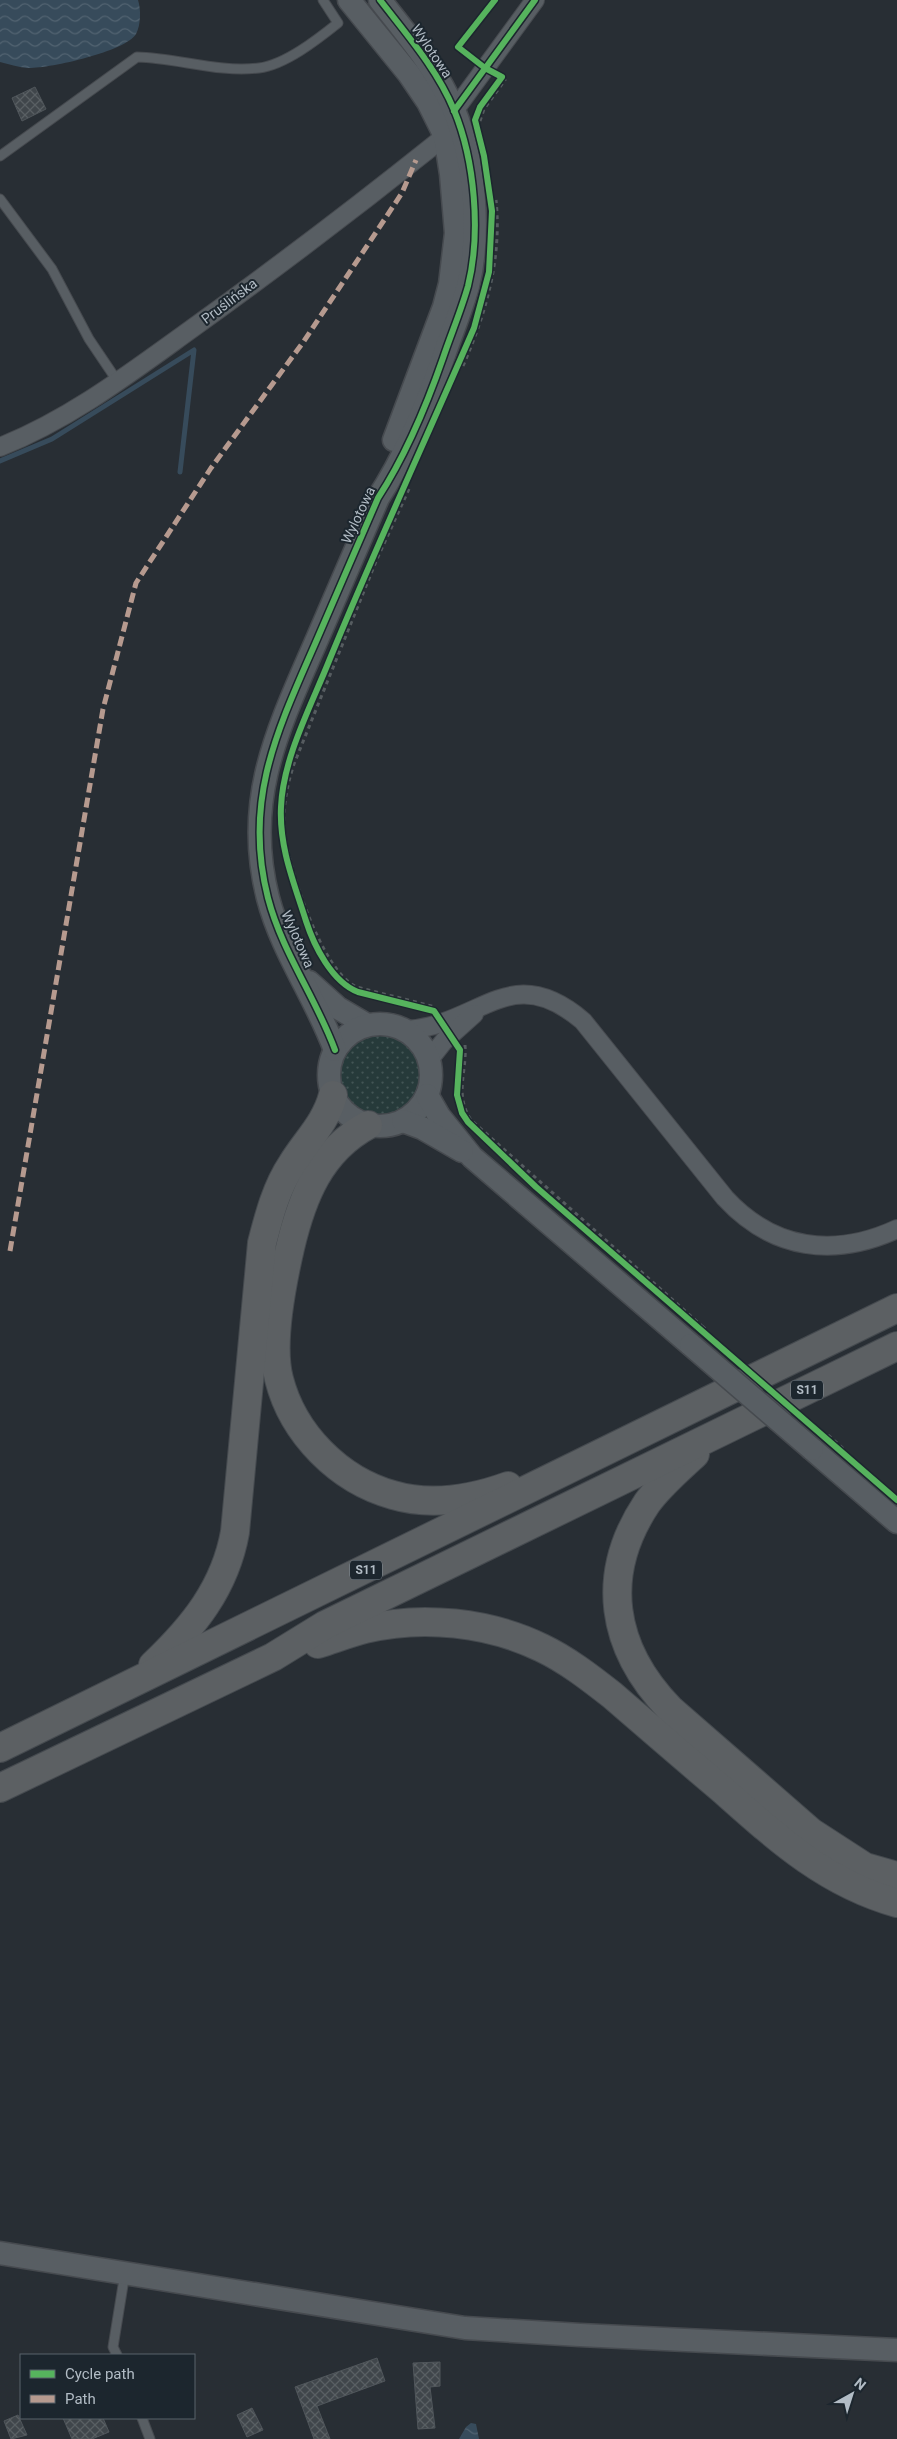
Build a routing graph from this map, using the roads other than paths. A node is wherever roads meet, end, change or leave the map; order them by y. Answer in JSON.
{"nodes":[{"id":1,"x":323,"y":0,"type":"edge"},
{"id":2,"x":348,"y":0,"type":"edge"},
{"id":3,"x":380,"y":0,"type":"edge"},
{"id":4,"x":535,"y":0,"type":"edge"},
{"id":5,"x":454,"y":111,"type":"junction"},
{"id":6,"x":445,"y":136,"type":"junction"},
{"id":7,"x":0,"y":156,"type":"edge"},
{"id":8,"x":0,"y":200,"type":"edge"},
{"id":9,"x":118,"y":382,"type":"junction"},
{"id":10,"x":0,"y":447,"type":"edge"},
{"id":11,"x":378,"y":498,"type":"junction"},
{"id":12,"x":299,"y":972,"type":"junction"},
{"id":13,"x":367,"y":1025,"type":"junction"},
{"id":14,"x":448,"y":1026,"type":"junction"},
{"id":15,"x":404,"y":1030,"type":"junction"},
{"id":16,"x":335,"y":1050,"type":"junction"},
{"id":17,"x":429,"y":1060,"type":"junction"},
{"id":18,"x":332,"y":1095,"type":"junction"},
{"id":19,"x":427,"y":1095,"type":"junction"},
{"id":20,"x":402,"y":1121,"type":"junction"},
{"id":21,"x":368,"y":1125,"type":"junction"},
{"id":22,"x":472,"y":1156,"type":"junction"},
{"id":23,"x":897,"y":1229,"type":"edge"},
{"id":24,"x":897,"y":1308,"type":"edge"},
{"id":25,"x":897,"y":1346,"type":"edge"},
{"id":26,"x":716,"y":1434,"type":"junction"},
{"id":27,"x":597,"y":1456,"type":"junction"},
{"id":28,"x":897,"y":1522,"type":"edge"},
{"id":29,"x":273,"y":1657,"type":"junction"},
{"id":30,"x":134,"y":1683,"type":"junction"},
{"id":31,"x":0,"y":1748,"type":"edge"},
{"id":32,"x":0,"y":1788,"type":"edge"},
{"id":33,"x":897,"y":1876,"type":"edge"},
{"id":34,"x":897,"y":1903,"type":"edge"},
{"id":35,"x":0,"y":2253,"type":"edge"},
{"id":36,"x":125,"y":2273,"type":"junction"},
{"id":37,"x":897,"y":2350,"type":"edge"},
{"id":38,"x":116,"y":2354,"type":"edge"},
{"id":39,"x":142,"y":2419,"type":"edge"},
{"id":40,"x":150,"y":2439,"type":"edge"}],
"edges":[{"from":1,"to":7,"type":"lane"},
{"from":2,"to":6,"type":"street","name":"Wylotowa"},
{"from":3,"to":5,"type":"street","name":"Wylotowa"},
{"from":4,"to":5,"type":"street"},
{"from":5,"to":6,"type":"street"},
{"from":5,"to":11,"type":"street","name":"Wylotowa"},
{"from":6,"to":9,"type":"street","name":"Pruślińska"},
{"from":6,"to":11,"type":"street","name":"Wylotowa"},
{"from":8,"to":9,"type":"lane"},
{"from":9,"to":10,"type":"street","name":"Pruślińska"},
{"from":11,"to":12,"type":"street","name":"Wylotowa"},
{"from":12,"to":13,"type":"street","name":"Wylotowa"},
{"from":12,"to":16,"type":"street","name":"Wylotowa"},
{"from":13,"to":15,"type":"street"},
{"from":13,"to":16,"type":"street"},
{"from":14,"to":15,"type":"street"},
{"from":14,"to":17,"type":"street"},
{"from":14,"to":23,"type":"street"},
{"from":15,"to":17,"type":"street"},
{"from":16,"to":18,"type":"street"},
{"from":17,"to":19,"type":"street"},
{"from":18,"to":21,"type":"street"},
{"from":18,"to":30,"type":"highway"},
{"from":19,"to":20,"type":"street"},
{"from":19,"to":22,"type":"street"},
{"from":20,"to":21,"type":"street"},
{"from":20,"to":22,"type":"street"},
{"from":21,"to":27,"type":"highway"},
{"from":22,"to":28,"type":"street","bridge":true},
{"from":24,"to":27,"type":"highway","number":"S11"},
{"from":25,"to":26,"type":"highway","number":"S11"},
{"from":26,"to":29,"type":"highway","number":"S11"},
{"from":26,"to":33,"type":"highway"},
{"from":27,"to":30,"type":"highway","number":"S11"},
{"from":29,"to":32,"type":"highway","number":"S11"},
{"from":29,"to":34,"type":"highway"},
{"from":30,"to":31,"type":"highway","number":"S11"},
{"from":35,"to":36,"type":"street"},
{"from":36,"to":37,"type":"street"},
{"from":36,"to":38,"type":"lane"},
{"from":39,"to":40,"type":"lane"}]}
